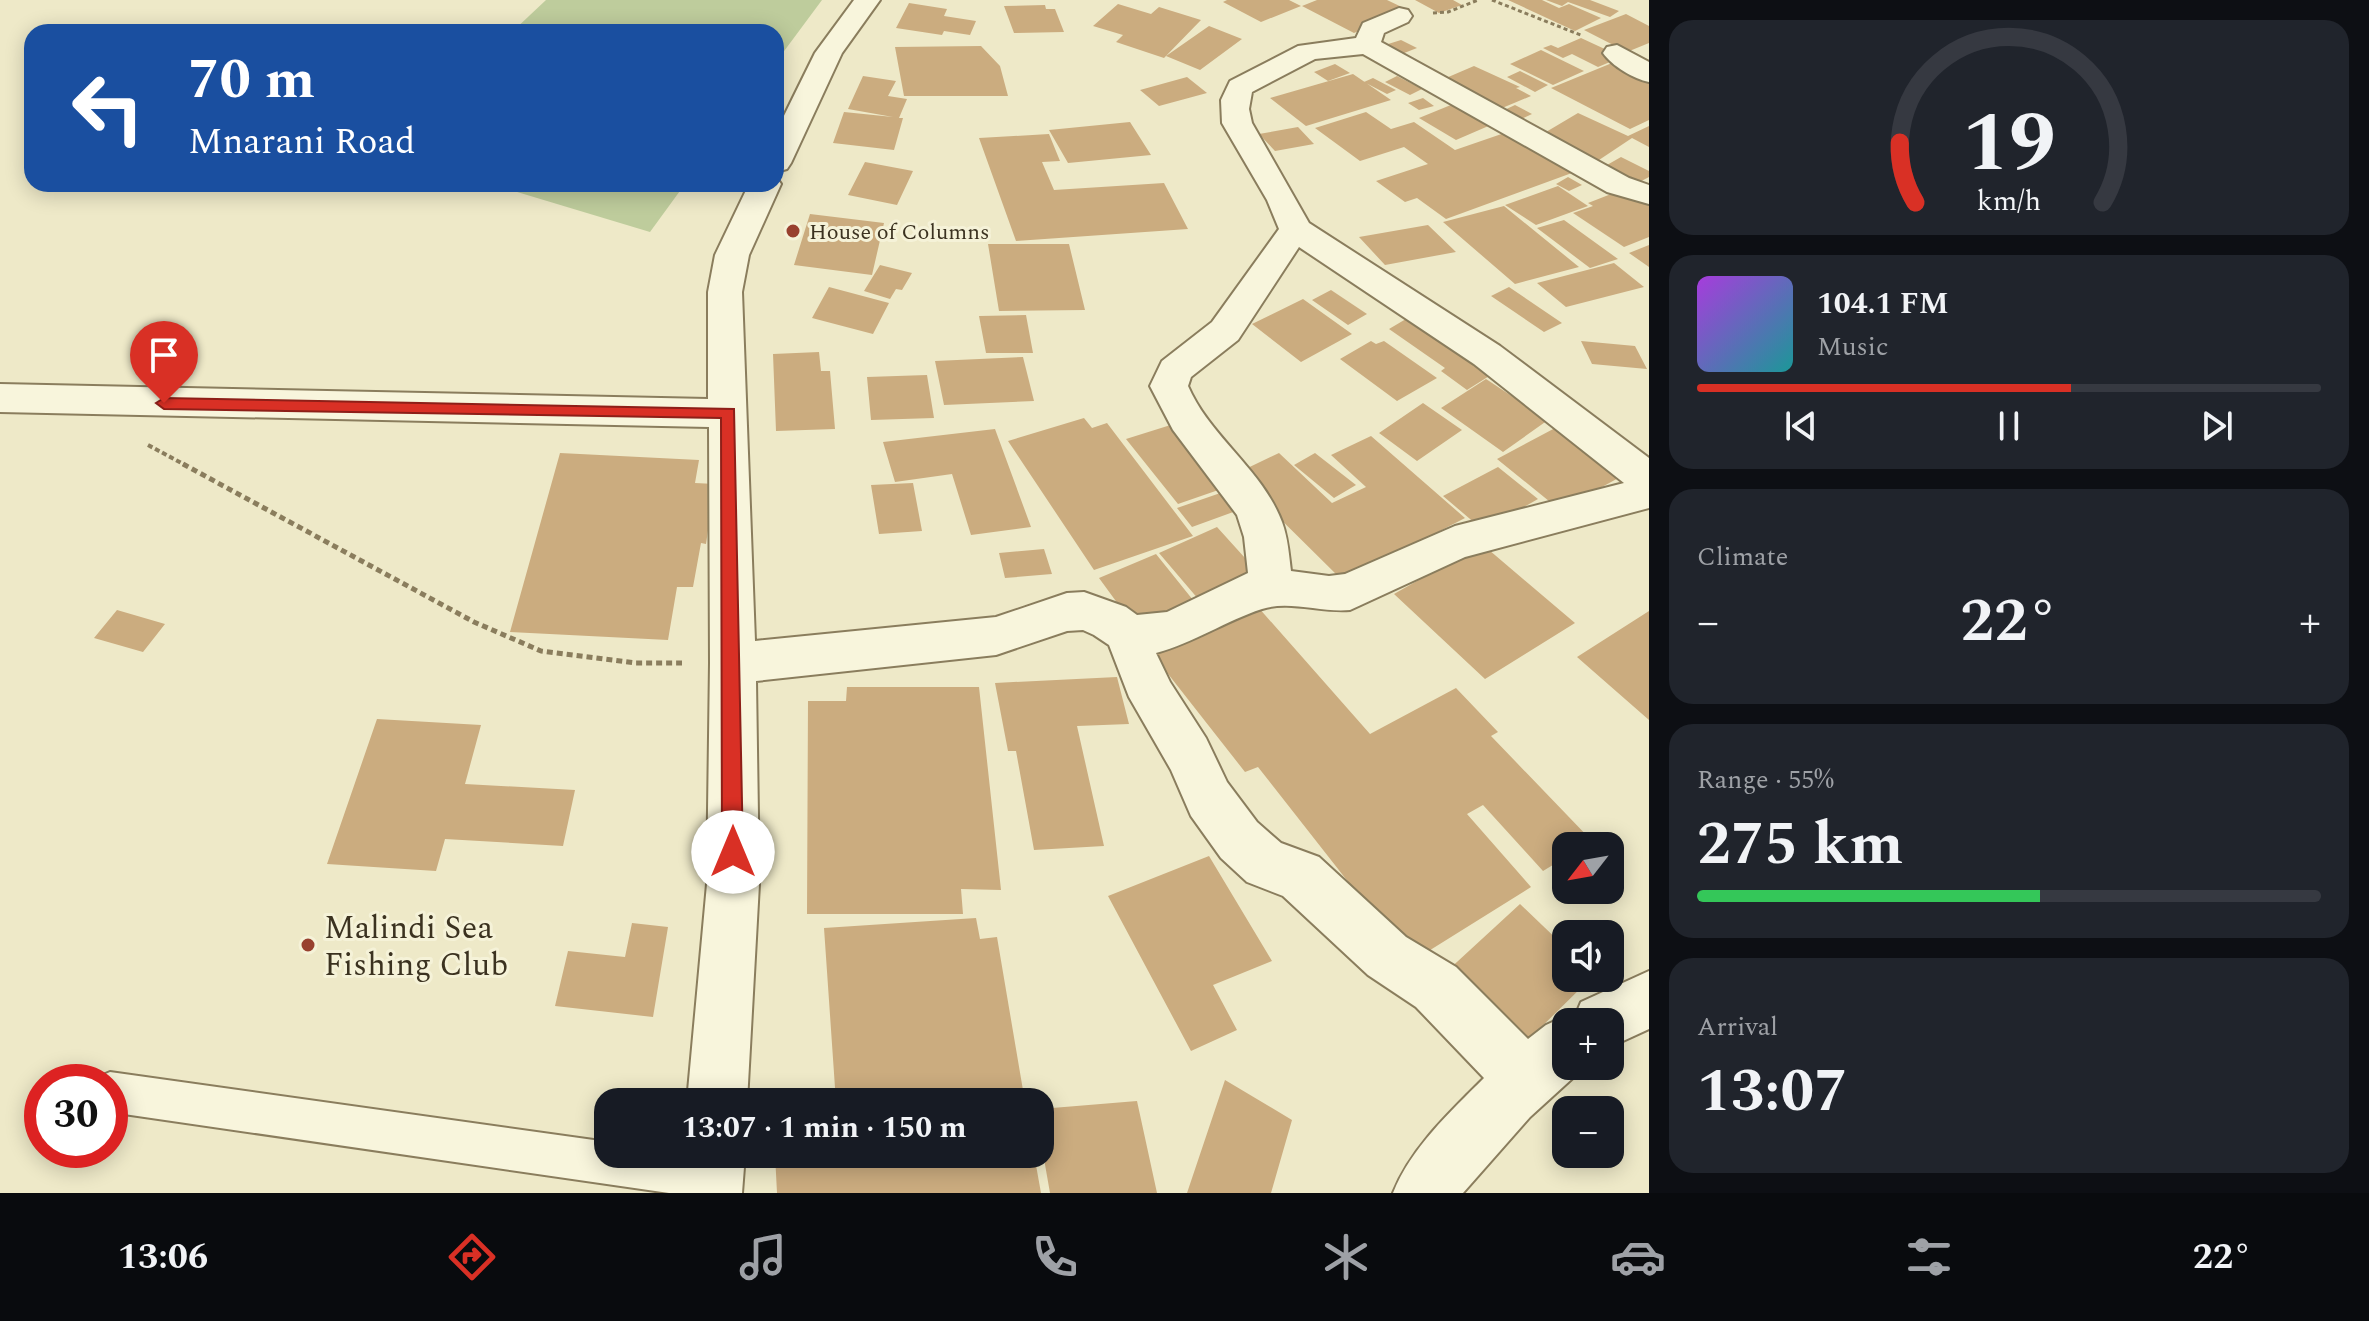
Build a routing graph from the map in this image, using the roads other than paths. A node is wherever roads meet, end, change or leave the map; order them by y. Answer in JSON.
{"nodes":[{"id":1,"x":867,"y":0,"type":"edge"},
{"id":2,"x":1399,"y":16,"type":"road end"},
{"id":3,"x":1367,"y":45,"type":"junction"},
{"id":4,"x":1617,"y":53,"type":"road end"},
{"id":5,"x":1649,"y":74,"type":"edge"},
{"id":6,"x":784,"y":146,"type":"edge"},
{"id":7,"x":761,"y":192,"type":"edge"},
{"id":8,"x":1649,"y":195,"type":"edge"},
{"id":9,"x":1295,"y":229,"type":"junction"},
{"id":10,"x":0,"y":398,"type":"edge"},
{"id":11,"x":729,"y":413,"type":"junction"},
{"id":12,"x":1649,"y":480,"type":"edge"},
{"id":13,"x":1649,"y":492,"type":"edge"},
{"id":14,"x":1260,"y":590,"type":"junction"},
{"id":15,"x":1129,"y":634,"type":"junction"},
{"id":16,"x":733,"y":663,"type":"junction"},
{"id":17,"x":1649,"y":999,"type":"edge"},
{"id":18,"x":1624,"y":1011,"type":"edge"},
{"id":19,"x":1546,"y":1061,"type":"edge"},
{"id":20,"x":718,"y":1088,"type":"edge"},
{"id":21,"x":128,"y":1094,"type":"edge"},
{"id":22,"x":712,"y":1175,"type":"edge"},
{"id":23,"x":1424,"y":1193,"type":"edge"}],
"edges":[{"from":1,"to":6,"type":"street"},
{"from":2,"to":3,"type":"street"},
{"from":3,"to":8,"type":"street"},
{"from":3,"to":9,"type":"street"},
{"from":4,"to":5,"type":"street"},
{"from":7,"to":11,"type":"street"},
{"from":9,"to":12,"type":"street"},
{"from":9,"to":14,"type":"street"},
{"from":10,"to":11,"type":"street"},
{"from":11,"to":16,"type":"street"},
{"from":13,"to":14,"type":"street"},
{"from":14,"to":15,"type":"street"},
{"from":15,"to":16,"type":"street"},
{"from":15,"to":19,"type":"street"},
{"from":16,"to":20,"type":"street"},
{"from":17,"to":18,"type":"street"},
{"from":19,"to":23,"type":"street"},
{"from":21,"to":22,"type":"lane"}]}
